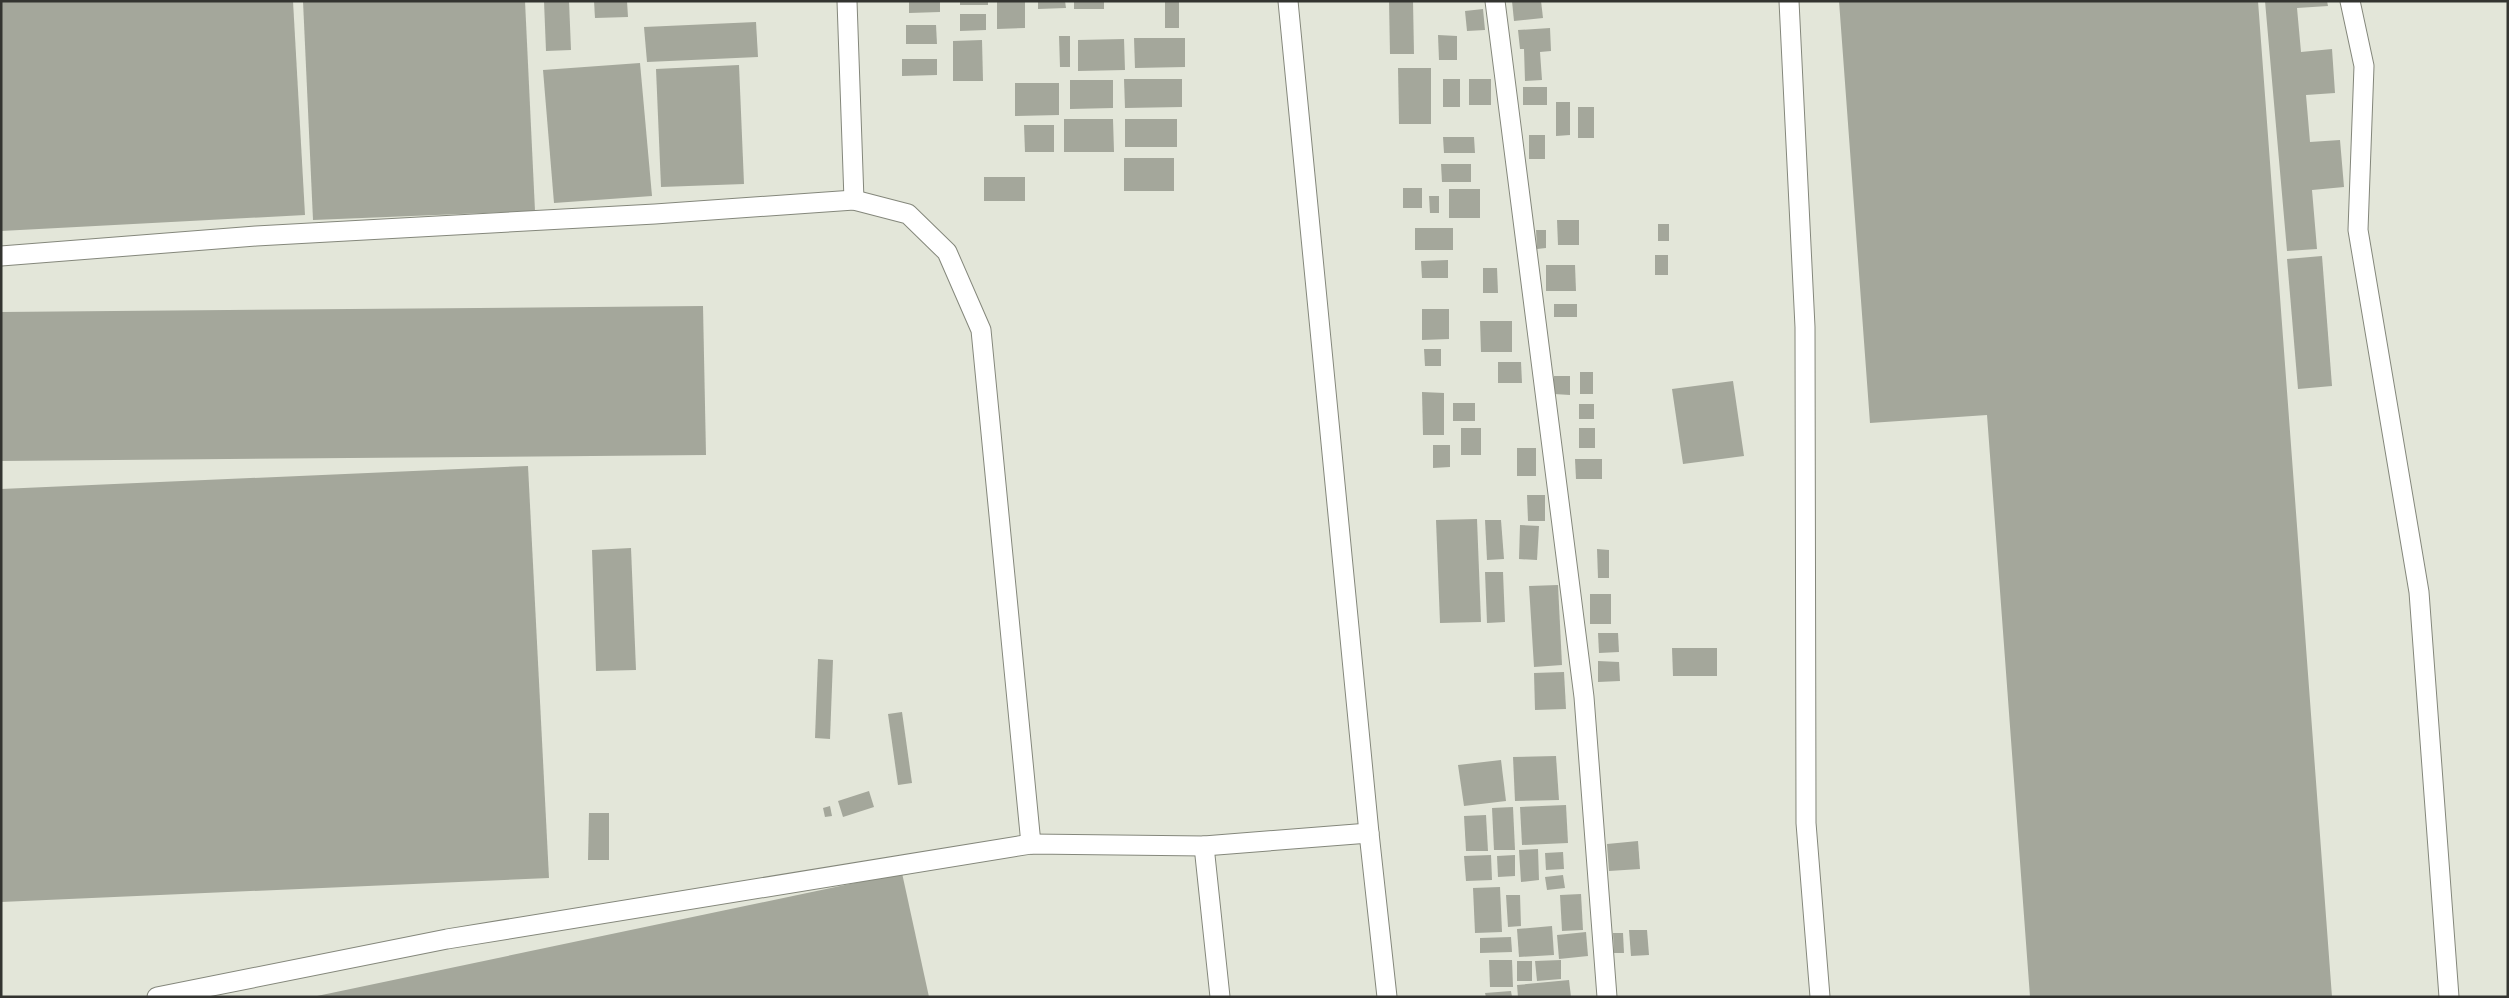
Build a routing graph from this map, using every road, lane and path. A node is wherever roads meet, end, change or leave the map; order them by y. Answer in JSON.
{"nodes":[{"id":1,"x":847,"y":1,"type":"edge"},
{"id":2,"x":1288,"y":1,"type":"edge"},
{"id":3,"x":1495,"y":1,"type":"edge"},
{"id":4,"x":1789,"y":1,"type":"edge"},
{"id":5,"x":2350,"y":1,"type":"edge"},
{"id":6,"x":854,"y":200,"type":"junction"},
{"id":7,"x":1,"y":256,"type":"edge"},
{"id":8,"x":1369,"y":833,"type":"junction"},
{"id":9,"x":1031,"y":844,"type":"junction"},
{"id":10,"x":1204,"y":846,"type":"junction"},
{"id":11,"x":157,"y":997,"type":"edge"},
{"id":12,"x":1220,"y":997,"type":"edge"},
{"id":13,"x":1387,"y":997,"type":"edge"},
{"id":14,"x":1607,"y":997,"type":"edge"},
{"id":15,"x":1820,"y":997,"type":"edge"},
{"id":16,"x":2449,"y":997,"type":"edge"}],
"edges":[{"from":1,"to":6,"type":"lane"},
{"from":2,"to":8,"type":"lane"},
{"from":3,"to":14,"type":"lane"},
{"from":4,"to":15,"type":"lane"},
{"from":5,"to":16,"type":"lane"},
{"from":6,"to":7,"type":"lane"},
{"from":6,"to":9,"type":"lane"},
{"from":8,"to":10,"type":"lane"},
{"from":8,"to":13,"type":"lane"},
{"from":9,"to":10,"type":"lane"},
{"from":9,"to":11,"type":"lane"},
{"from":10,"to":12,"type":"lane"}]}
